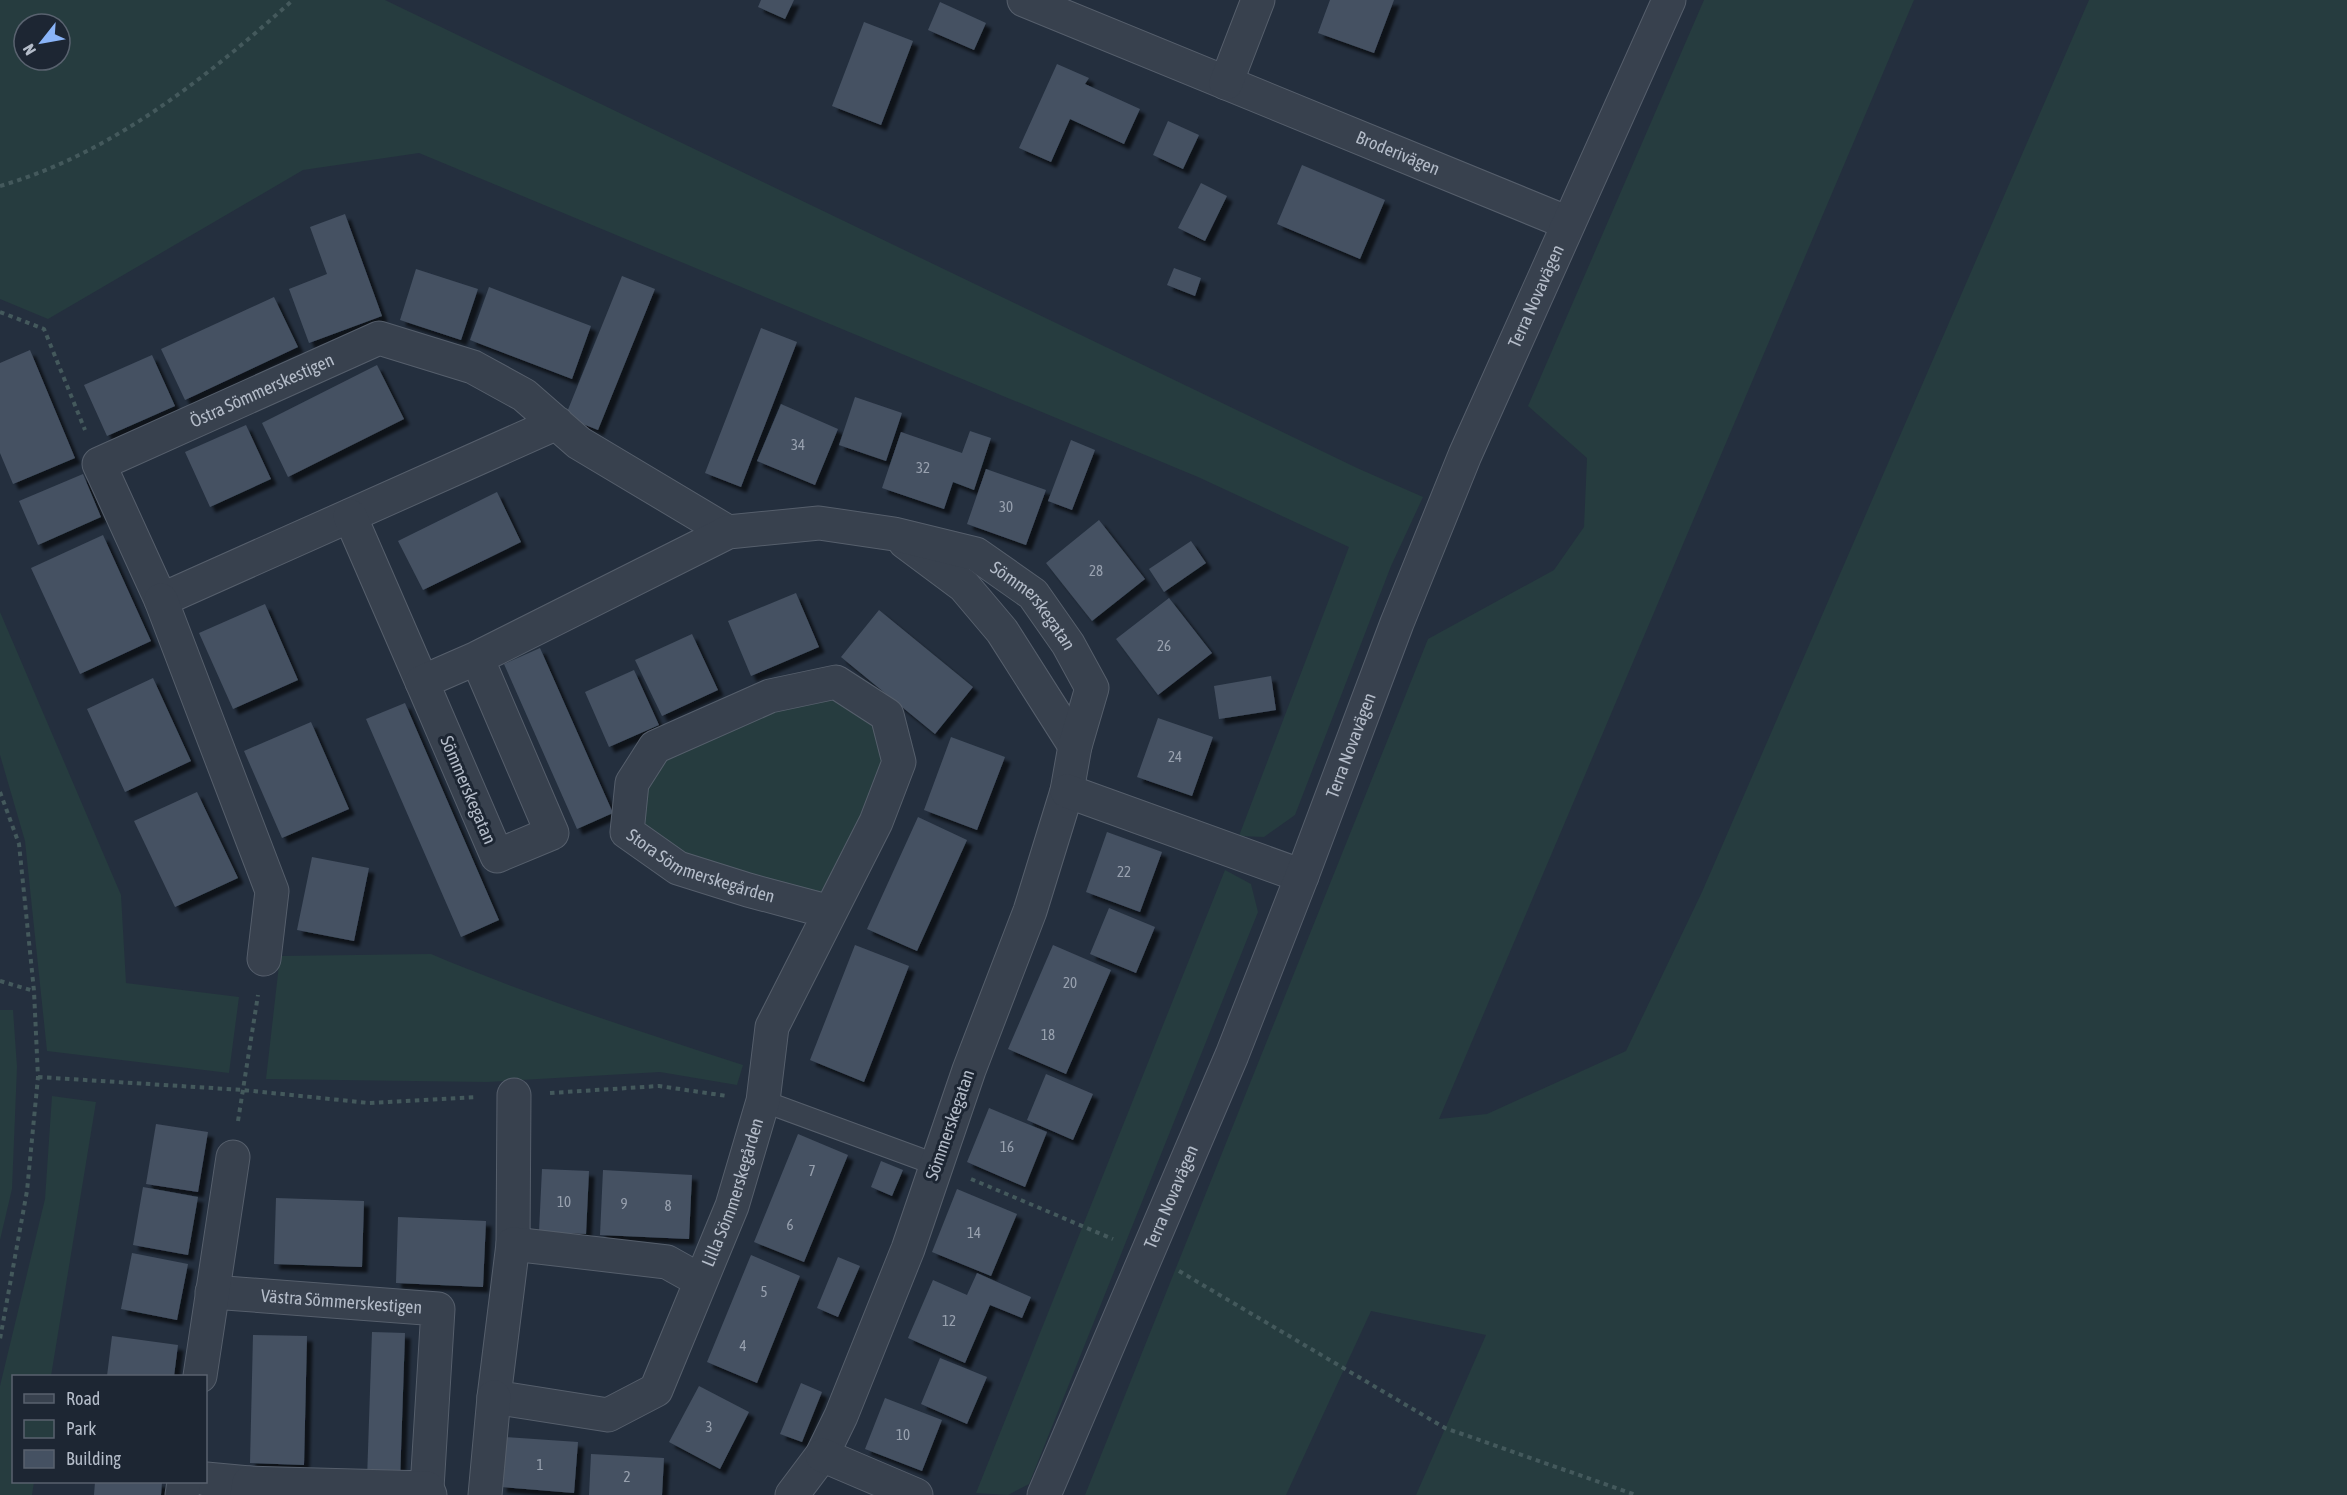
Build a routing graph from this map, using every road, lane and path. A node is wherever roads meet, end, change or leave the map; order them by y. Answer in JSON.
{"nodes":[{"id":1,"x":293,"y":0,"type":"edge"},
{"id":2,"x":1024,"y":0,"type":"edge"},
{"id":3,"x":1258,"y":0,"type":"edge"},
{"id":4,"x":1669,"y":0,"type":"edge"},
{"id":5,"x":1226,"y":83,"type":"junction"},
{"id":6,"x":0,"y":186,"type":"edge"},
{"id":7,"x":1569,"y":224,"type":"junction"},
{"id":8,"x":0,"y":312,"type":"edge"},
{"id":9,"x":557,"y":423,"type":"junction"},
{"id":10,"x":99,"y":464,"type":"junction"},
{"id":11,"x":350,"y":516,"type":"junction"},
{"id":12,"x":728,"y":532,"type":"junction"},
{"id":13,"x":894,"y":534,"type":"junction"},
{"id":14,"x":161,"y":600,"type":"junction"},
{"id":15,"x":477,"y":658,"type":"junction"},
{"id":16,"x":422,"y":682,"type":"junction"},
{"id":17,"x":1075,"y":746,"type":"junction"},
{"id":18,"x":1067,"y":791,"type":"junction"},
{"id":19,"x":0,"y":792,"type":"edge"},
{"id":20,"x":1302,"y":876,"type":"junction"},
{"id":21,"x":830,"y":912,"type":"junction"},
{"id":22,"x":264,"y":958,"type":"joint"},
{"id":23,"x":0,"y":981,"type":"edge"},
{"id":24,"x":34,"y":991,"type":"junction"},
{"id":25,"x":38,"y":1077,"type":"junction"},
{"id":26,"x":243,"y":1090,"type":"junction"},
{"id":27,"x":514,"y":1095,"type":"junction"},
{"id":28,"x":763,"y":1101,"type":"junction"},
{"id":29,"x":233,"y":1157,"type":"joint"},
{"id":30,"x":937,"y":1165,"type":"junction"},
{"id":31,"x":513,"y":1244,"type":"junction"},
{"id":32,"x":1148,"y":1253,"type":"junction"},
{"id":33,"x":701,"y":1281,"type":"junction"},
{"id":34,"x":212,"y":1292,"type":"junction"},
{"id":35,"x":0,"y":1339,"type":"edge"},
{"id":36,"x":200,"y":1375,"type":"edge"},
{"id":37,"x":494,"y":1397,"type":"junction"},
{"id":38,"x":822,"y":1455,"type":"junction"},
{"id":39,"x":207,"y":1479,"type":"edge"},
{"id":40,"x":248,"y":1489,"type":"edge"},
{"id":41,"x":428,"y":1492,"type":"edge"},
{"id":42,"x":485,"y":1495,"type":"edge"},
{"id":43,"x":792,"y":1495,"type":"edge"},
{"id":44,"x":916,"y":1495,"type":"edge"},
{"id":45,"x":1044,"y":1495,"type":"edge"},
{"id":46,"x":1636,"y":1495,"type":"edge"}],
"edges":[{"from":1,"to":6,"type":"path"},
{"from":2,"to":5,"type":"street","name":"Broderivägen"},
{"from":3,"to":5,"type":"street"},
{"from":4,"to":7,"type":"street","name":"Terra Novavägen"},
{"from":5,"to":7,"type":"street","name":"Broderivägen"},
{"from":7,"to":20,"type":"street","name":"Terra Novavägen"},
{"from":8,"to":10,"type":"path"},
{"from":9,"to":10,"type":"street","name":"Östra Sömmerskestigen"},
{"from":9,"to":11,"type":"street"},
{"from":9,"to":12,"type":"street","name":"Östra Sömmerskestigen"},
{"from":10,"to":14,"type":"street"},
{"from":11,"to":14,"type":"street"},
{"from":11,"to":16,"type":"street"},
{"from":12,"to":13,"type":"street","name":"Sömmerskegatan"},
{"from":12,"to":15,"type":"street","name":"Sömmerskegatan"},
{"from":13,"to":17,"type":"street","name":"Sömmerskegatan"},
{"from":13,"to":17,"type":"street","name":"Sömmerskegatan"},
{"from":14,"to":22,"type":"street"},
{"from":15,"to":16,"type":"street","name":"Sömmerskegatan"},
{"from":15,"to":16,"type":"street","name":"Sömmerskegatan"},
{"from":17,"to":18,"type":"street","name":"Sömmerskegatan"},
{"from":18,"to":20,"type":"street"},
{"from":18,"to":30,"type":"street","name":"Sömmerskegatan"},
{"from":19,"to":24,"type":"path"},
{"from":20,"to":32,"type":"street","name":"Terra Novavägen"},
{"from":21,"to":21,"type":"street","name":"Stora Sömmerskegården"},
{"from":21,"to":28,"type":"street","name":"Stora Sömmerskegården"},
{"from":22,"to":26,"type":"path"},
{"from":23,"to":24,"type":"path"},
{"from":24,"to":25,"type":"path"},
{"from":25,"to":26,"type":"path"},
{"from":25,"to":35,"type":"path"},
{"from":26,"to":27,"type":"path"},
{"from":26,"to":29,"type":"path"},
{"from":27,"to":28,"type":"path"},
{"from":27,"to":31,"type":"street"},
{"from":28,"to":30,"type":"lane"},
{"from":28,"to":33,"type":"street","name":"Lilla Sömmerskegården"},
{"from":29,"to":34,"type":"street"},
{"from":30,"to":32,"type":"path"},
{"from":30,"to":38,"type":"street","name":"Sömmerskegatan"},
{"from":31,"to":33,"type":"street","name":"Lilla Sömmerskegården"},
{"from":31,"to":37,"type":"street"},
{"from":32,"to":45,"type":"street","name":"Terra Novavägen"},
{"from":32,"to":46,"type":"path"},
{"from":33,"to":37,"type":"street","name":"Lilla Sömmerskegården"},
{"from":34,"to":36,"type":"street"},
{"from":34,"to":41,"type":"street","name":"Västra Sömmerskestigen"},
{"from":37,"to":42,"type":"street"},
{"from":38,"to":43,"type":"street","name":"Sömmerskegatan"},
{"from":38,"to":44,"type":"street"},
{"from":39,"to":40,"type":"street","name":"Västra Sömmerskestigen"},
{"from":40,"to":41,"type":"street","name":"Västra Sömmerskestigen"}]}
